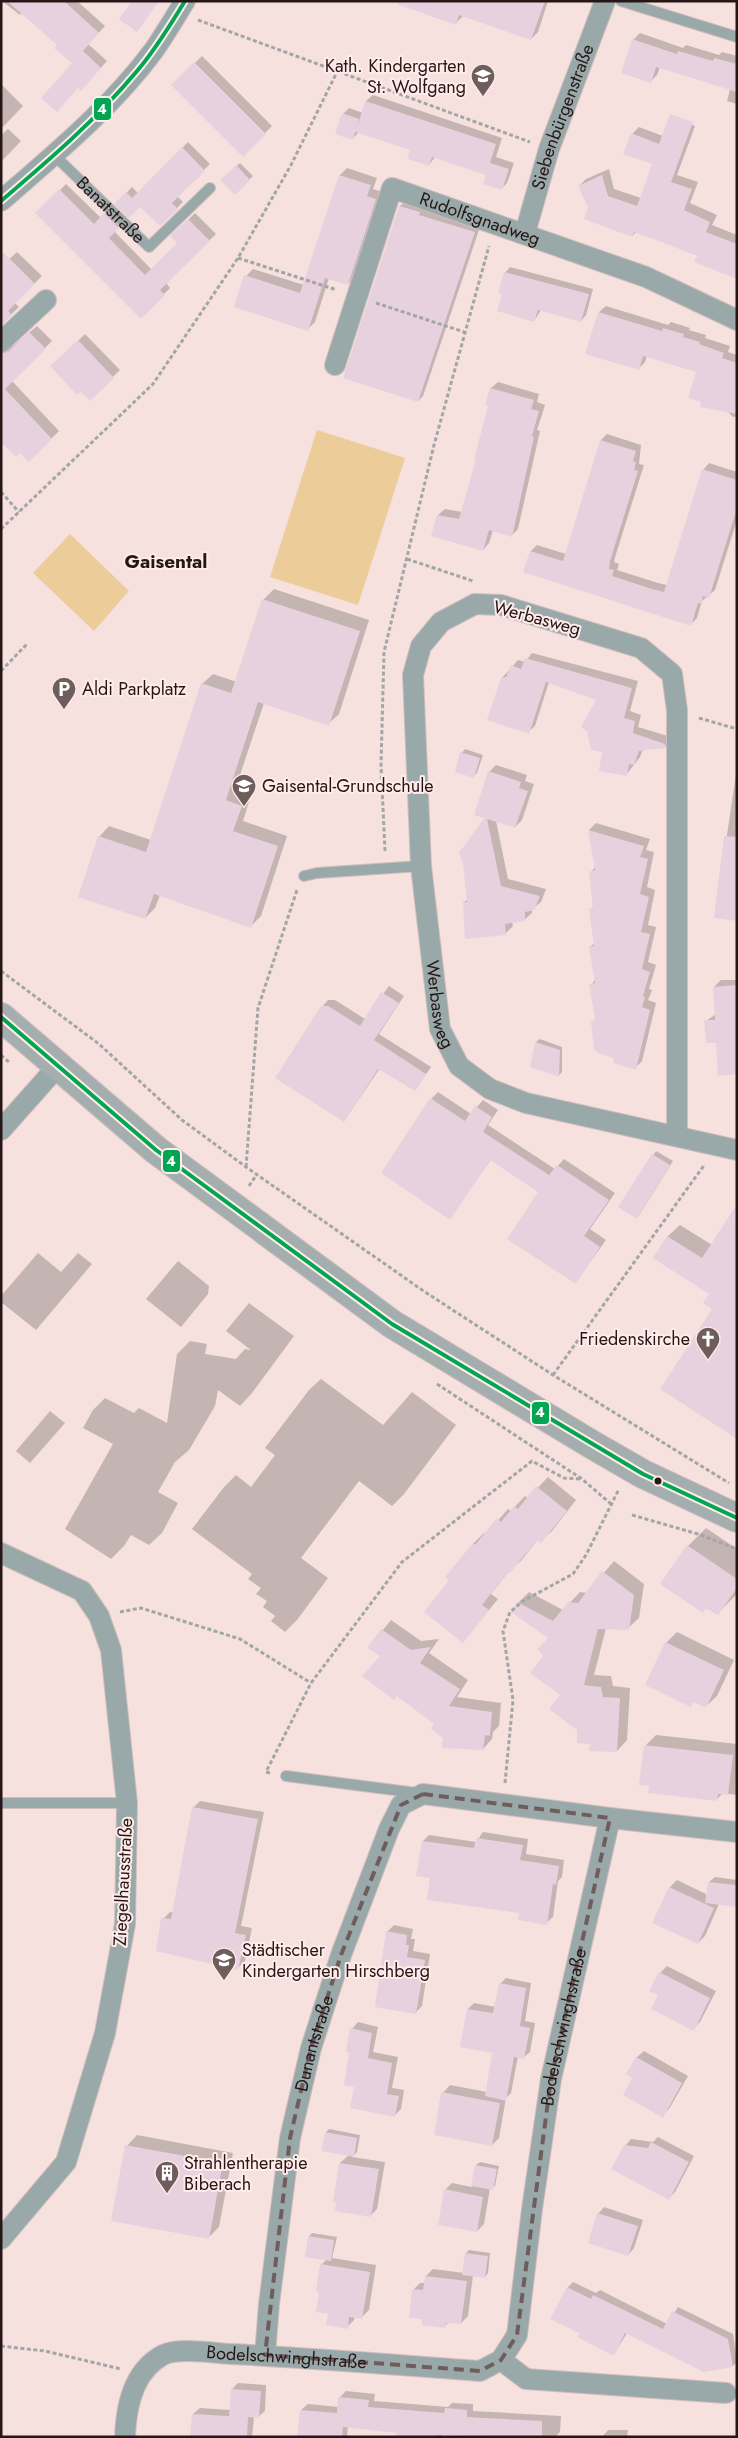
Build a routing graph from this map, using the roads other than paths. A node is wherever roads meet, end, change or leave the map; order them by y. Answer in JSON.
{"nodes":[{"id":1,"x":604,"y":1,"type":"edge"},
{"id":2,"x":621,"y":1,"type":"edge"},
{"id":3,"x":183,"y":5,"type":"edge"},
{"id":4,"x":737,"y":37,"type":"edge"},
{"id":5,"x":54,"y":155,"type":"junction"},
{"id":6,"x":210,"y":188,"type":"dead end"},
{"id":7,"x":1,"y":200,"type":"edge"},
{"id":8,"x":525,"y":233,"type":"junction"},
{"id":9,"x":46,"y":300,"type":"dead end"},
{"id":10,"x":737,"y":320,"type":"edge"},
{"id":11,"x":1,"y":342,"type":"edge"},
{"id":12,"x":335,"y":365,"type":"dead end"},
{"id":13,"x":421,"y":866,"type":"junction"},
{"id":14,"x":304,"y":876,"type":"road end"},
{"id":15,"x":1,"y":1017,"type":"edge"},
{"id":16,"x":56,"y":1067,"type":"junction"},
{"id":17,"x":1,"y":1130,"type":"edge"},
{"id":18,"x":677,"y":1136,"type":"junction"},
{"id":19,"x":728,"y":1148,"type":"edge"},
{"id":20,"x":737,"y":1518,"type":"edge"},
{"id":21,"x":1,"y":1553,"type":"edge"},
{"id":22,"x":286,"y":1776,"type":"road end"},
{"id":23,"x":423,"y":1794,"type":"junction"},
{"id":24,"x":1,"y":1803,"type":"edge"},
{"id":25,"x":127,"y":1803,"type":"junction"},
{"id":26,"x":610,"y":1818,"type":"junction"},
{"id":27,"x":737,"y":1832,"type":"edge"},
{"id":28,"x":1,"y":2240,"type":"edge"},
{"id":29,"x":265,"y":2355,"type":"junction"},
{"id":30,"x":501,"y":2360,"type":"junction"},
{"id":31,"x":726,"y":2393,"type":"dead end"},
{"id":32,"x":125,"y":2437,"type":"edge"}],
"edges":[{"from":1,"to":8,"type":"street","name":"Siebenbürgenstraße"},
{"from":2,"to":4,"type":"lane"},
{"from":3,"to":5,"type":"street"},
{"from":5,"to":6,"type":"lane","name":"Banatstraße"},
{"from":5,"to":7,"type":"street"},
{"from":8,"to":10,"type":"street","name":"Rudolfsgnadweg"},
{"from":8,"to":12,"type":"street","name":"Rudolfsgnadweg"},
{"from":9,"to":11,"type":"street"},
{"from":13,"to":14,"type":"lane"},
{"from":13,"to":18,"type":"street","name":"Werbasweg"},
{"from":13,"to":18,"type":"street","name":"Werbasweg"},
{"from":15,"to":16,"type":"main road"},
{"from":16,"to":17,"type":"street"},
{"from":16,"to":20,"type":"main road"},
{"from":18,"to":19,"type":"street","name":"Werbasweg"},
{"from":21,"to":25,"type":"street","name":"Ziegelhausstraße"},
{"from":22,"to":23,"type":"lane"},
{"from":23,"to":26,"type":"street"},
{"from":23,"to":29,"type":"street","name":"Dunantstraße"},
{"from":24,"to":25,"type":"lane"},
{"from":25,"to":28,"type":"street","name":"Ziegelhausstraße"},
{"from":26,"to":27,"type":"street"},
{"from":26,"to":30,"type":"street","name":"Bodelschwinghstraße"},
{"from":29,"to":30,"type":"street","name":"Bodelschwinghstraße"},
{"from":29,"to":32,"type":"street","name":"Bodelschwinghstraße"},
{"from":30,"to":31,"type":"street"}]}
